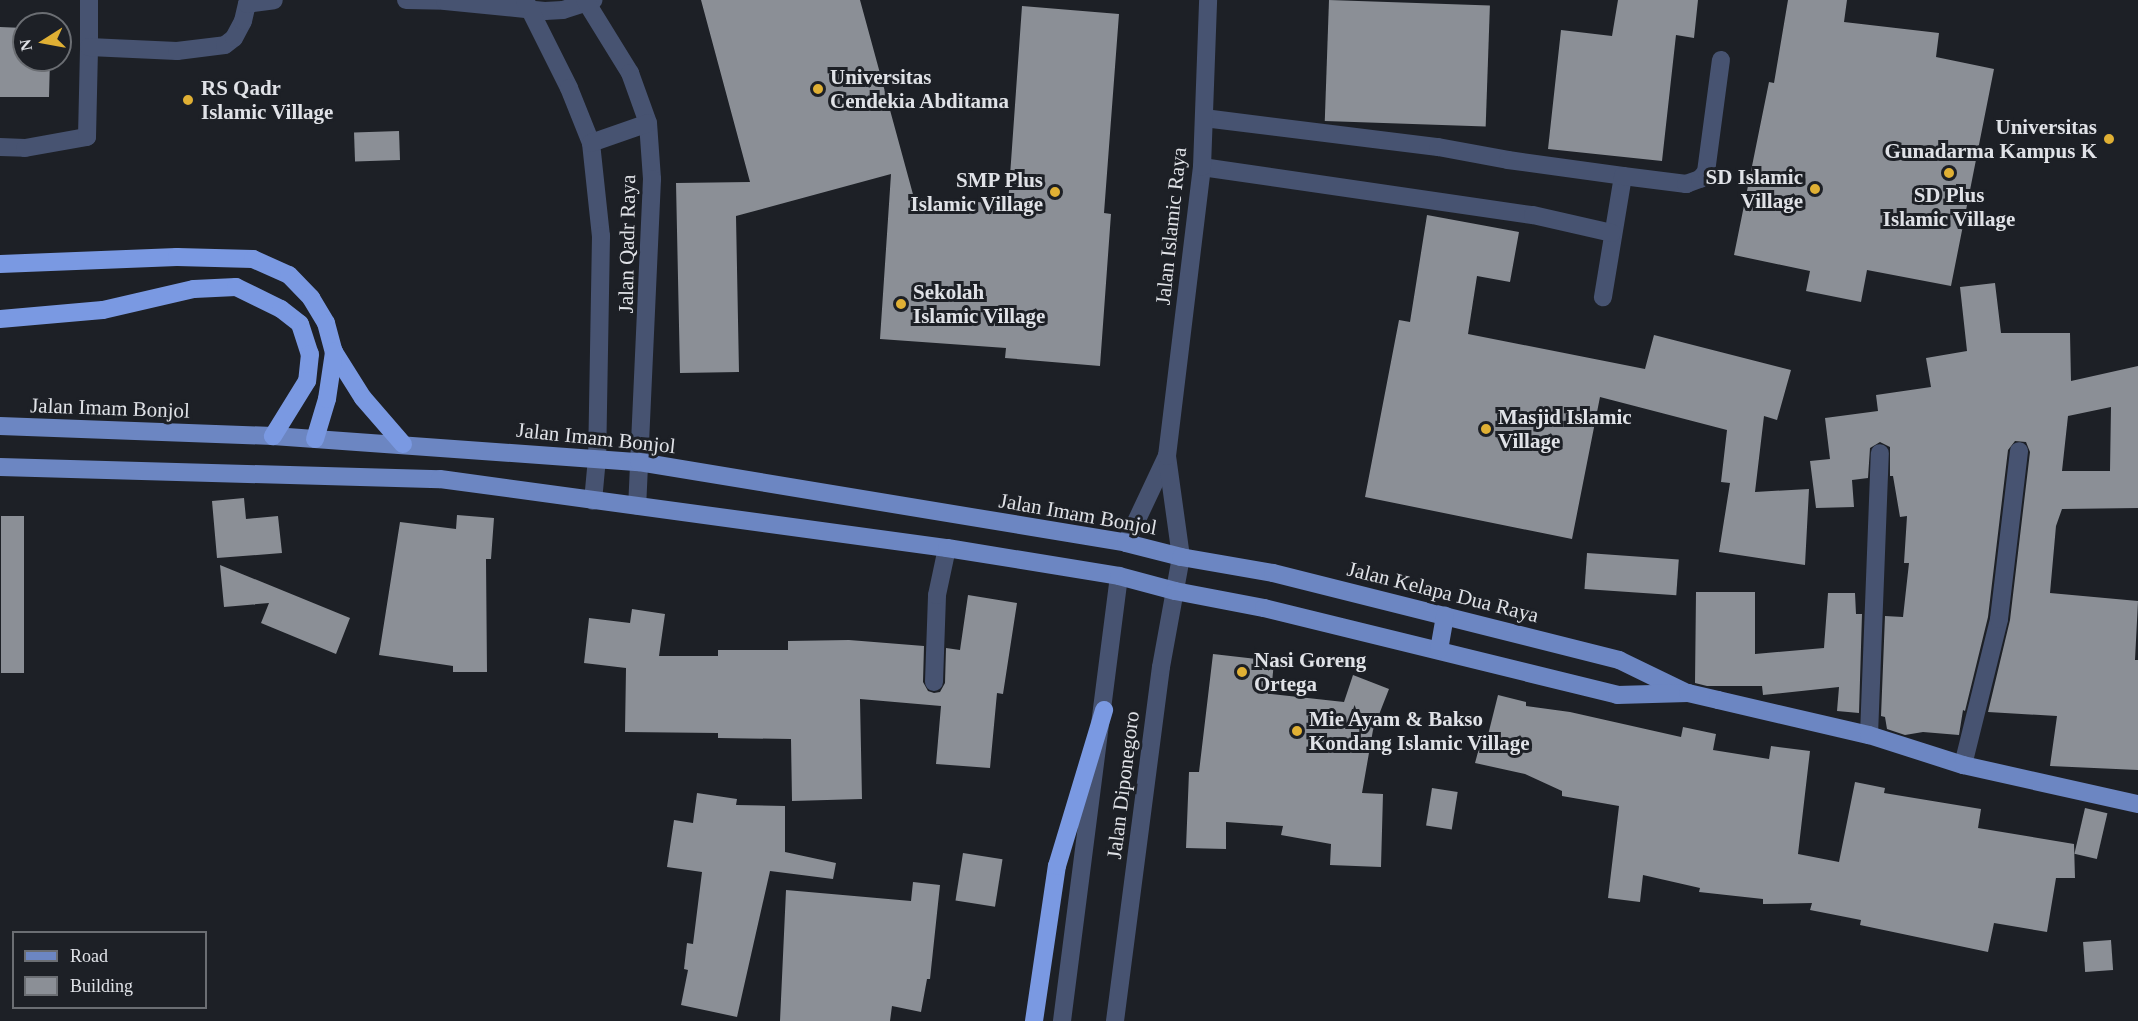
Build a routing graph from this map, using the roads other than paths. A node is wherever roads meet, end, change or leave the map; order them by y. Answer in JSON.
{"nodes":[{"id":1,"x":89,"y":0,"type":"edge"},
{"id":2,"x":274,"y":0,"type":"edge"},
{"id":3,"x":406,"y":0,"type":"edge"},
{"id":4,"x":1208,"y":0,"type":"edge"},
{"id":5,"x":588,"y":1,"type":"edge"},
{"id":6,"x":246,"y":2,"type":"edge"},
{"id":7,"x":527,"y":5,"type":"edge"},
{"id":8,"x":89,"y":47,"type":"junction"},
{"id":9,"x":1721,"y":60,"type":"dead end"},
{"id":10,"x":1204,"y":117,"type":"junction"},
{"id":11,"x":648,"y":123,"type":"junction"},
{"id":12,"x":591,"y":143,"type":"junction"},
{"id":13,"x":0,"y":147,"type":"edge"},
{"id":14,"x":1202,"y":167,"type":"junction"},
{"id":15,"x":1623,"y":176,"type":"junction"},
{"id":16,"x":1612,"y":233,"type":"junction"},
{"id":17,"x":0,"y":264,"type":"edge"},
{"id":18,"x":1603,"y":297,"type":"dead end"},
{"id":19,"x":0,"y":319,"type":"edge"},
{"id":20,"x":334,"y":352,"type":"junction"},
{"id":21,"x":0,"y":426,"type":"edge"},
{"id":22,"x":273,"y":436,"type":"junction"},
{"id":23,"x":315,"y":439,"type":"junction"},
{"id":24,"x":403,"y":444,"type":"junction"},
{"id":25,"x":2019,"y":451,"type":"dead end"},
{"id":26,"x":1880,"y":453,"type":"dead end"},
{"id":27,"x":1167,"y":456,"type":"junction"},
{"id":28,"x":597,"y":458,"type":"junction"},
{"id":29,"x":639,"y":462,"type":"junction"},
{"id":30,"x":0,"y":467,"type":"edge"},
{"id":31,"x":593,"y":501,"type":"junction"},
{"id":32,"x":637,"y":506,"type":"junction"},
{"id":33,"x":1126,"y":543,"type":"junction"},
{"id":34,"x":947,"y":548,"type":"junction"},
{"id":35,"x":1181,"y":557,"type":"junction"},
{"id":36,"x":1119,"y":576,"type":"junction"},
{"id":37,"x":1175,"y":591,"type":"junction"},
{"id":38,"x":1445,"y":616,"type":"junction"},
{"id":39,"x":1439,"y":650,"type":"junction"},
{"id":40,"x":934,"y":682,"type":"dead end"},
{"id":41,"x":1688,"y":693,"type":"junction"},
{"id":42,"x":1104,"y":710,"type":"junction"},
{"id":43,"x":1869,"y":735,"type":"junction"},
{"id":44,"x":1963,"y":765,"type":"junction"},
{"id":45,"x":2138,"y":804,"type":"edge"},
{"id":46,"x":1034,"y":1021,"type":"edge"},
{"id":47,"x":1062,"y":1021,"type":"edge"},
{"id":48,"x":1115,"y":1021,"type":"edge"}],
"edges":[{"from":1,"to":8,"type":"street"},
{"from":2,"to":6,"type":"street"},
{"from":3,"to":7,"type":"street"},
{"from":4,"to":10,"type":"street","name":"Jalan Islamic Raya"},
{"from":5,"to":7,"type":"street"},
{"from":5,"to":11,"type":"street","name":"Jalan Qadr Raya"},
{"from":6,"to":8,"type":"street"},
{"from":7,"to":12,"type":"street","name":"Jalan Qadr Raya"},
{"from":8,"to":13,"type":"street"},
{"from":9,"to":15,"type":"street"},
{"from":10,"to":14,"type":"street","name":"Jalan Islamic Raya"},
{"from":10,"to":15,"type":"street"},
{"from":11,"to":12,"type":"street"},
{"from":11,"to":29,"type":"street","name":"Jalan Qadr Raya"},
{"from":12,"to":28,"type":"street","name":"Jalan Qadr Raya"},
{"from":14,"to":16,"type":"street"},
{"from":14,"to":27,"type":"street","name":"Jalan Islamic Raya"},
{"from":15,"to":16,"type":"street"},
{"from":16,"to":18,"type":"street"},
{"from":17,"to":20,"type":"highway"},
{"from":19,"to":22,"type":"highway"},
{"from":20,"to":23,"type":"highway"},
{"from":20,"to":24,"type":"highway"},
{"from":21,"to":22,"type":"main road","name":"Jalan Imam Bonjol"},
{"from":22,"to":23,"type":"main road","name":"Jalan Imam Bonjol"},
{"from":23,"to":24,"type":"main road","name":"Jalan Imam Bonjol"},
{"from":24,"to":28,"type":"main road","name":"Jalan Imam Bonjol"},
{"from":25,"to":44,"type":"street"},
{"from":26,"to":43,"type":"street"},
{"from":27,"to":33,"type":"street","name":"Jalan Islamic Raya"},
{"from":27,"to":35,"type":"street","name":"Jalan Islamic Raya"},
{"from":28,"to":29,"type":"main road","name":"Jalan Imam Bonjol"},
{"from":28,"to":31,"type":"street","name":"Jalan Qadr Raya"},
{"from":29,"to":32,"type":"street","name":"Jalan Qadr Raya"},
{"from":29,"to":33,"type":"main road","name":"Jalan Imam Bonjol"},
{"from":30,"to":31,"type":"main road"},
{"from":31,"to":32,"type":"main road"},
{"from":32,"to":34,"type":"main road"},
{"from":33,"to":35,"type":"main road","name":"Jalan Imam Bonjol"},
{"from":34,"to":36,"type":"main road"},
{"from":34,"to":40,"type":"street"},
{"from":35,"to":37,"type":"street","name":"Jalan Diponegoro"},
{"from":35,"to":38,"type":"main road","name":"Jalan Kelapa Dua Raya"},
{"from":36,"to":37,"type":"main road"},
{"from":36,"to":42,"type":"street","name":"Jalan Diponegoro"},
{"from":37,"to":39,"type":"main road","name":"Jalan Kelapa Dua Raya"},
{"from":37,"to":48,"type":"street","name":"Jalan Diponegoro"},
{"from":38,"to":39,"type":"main road"},
{"from":38,"to":41,"type":"main road","name":"Jalan Kelapa Dua Raya"},
{"from":39,"to":41,"type":"main road","name":"Jalan Kelapa Dua Raya"},
{"from":41,"to":43,"type":"main road","name":"Jalan Kelapa Dua Raya"},
{"from":42,"to":46,"type":"highway"},
{"from":42,"to":47,"type":"street","name":"Jalan Diponegoro"},
{"from":43,"to":44,"type":"main road","name":"Jalan Kelapa Dua Raya"},
{"from":44,"to":45,"type":"main road","name":"Jalan Kelapa Dua Raya"}]}
